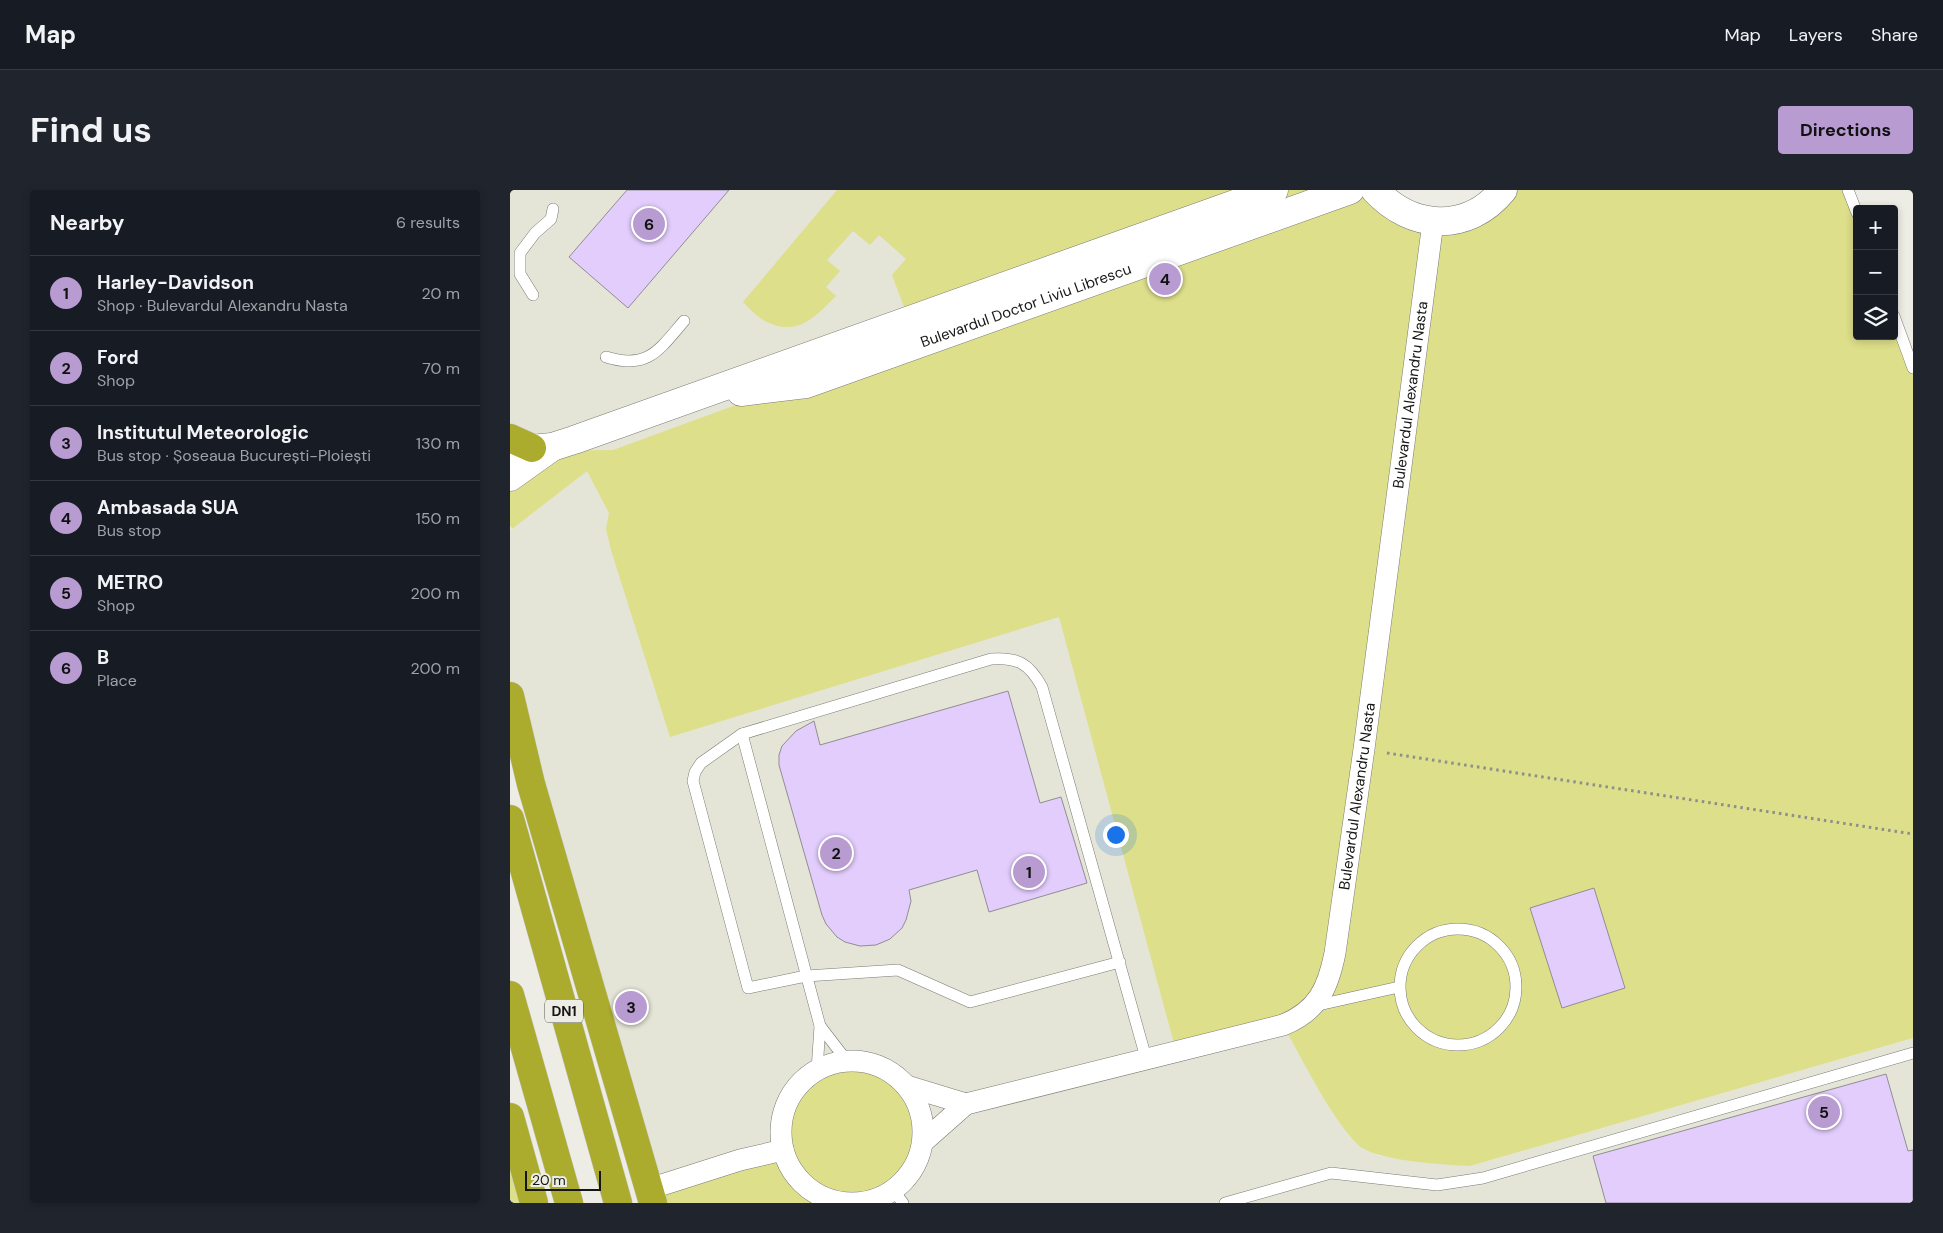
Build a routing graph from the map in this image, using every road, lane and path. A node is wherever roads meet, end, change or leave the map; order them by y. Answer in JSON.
{"nodes":[{"id":1,"x":1274,"y":190,"type":"edge"},
{"id":2,"x":1350,"y":190,"type":"edge"},
{"id":3,"x":1374,"y":190,"type":"edge"},
{"id":4,"x":1503,"y":190,"type":"edge"},
{"id":5,"x":1848,"y":190,"type":"edge"},
{"id":6,"x":1854,"y":205,"type":"edge"},
{"id":7,"x":553,"y":209,"type":"dead end"},
{"id":8,"x":1433,"y":222,"type":"junction"},
{"id":9,"x":533,"y":295,"type":"dead end"},
{"id":10,"x":684,"y":321,"type":"dead end"},
{"id":11,"x":1898,"y":327,"type":"edge"},
{"id":12,"x":606,"y":357,"type":"dead end"},
{"id":13,"x":1913,"y":368,"type":"edge"},
{"id":14,"x":695,"y":397,"type":"junction"},
{"id":15,"x":526,"y":446,"type":"edge"},
{"id":16,"x":510,"y":477,"type":"edge"},
{"id":17,"x":510,"y":696,"type":"edge"},
{"id":18,"x":742,"y":734,"type":"junction"},
{"id":19,"x":1364,"y":749,"type":"junction"},
{"id":20,"x":510,"y":819,"type":"edge"},
{"id":21,"x":1913,"y":834,"type":"edge"},
{"id":22,"x":1120,"y":962,"type":"junction"},
{"id":23,"x":806,"y":976,"type":"junction"},
{"id":24,"x":1399,"y":987,"type":"junction"},
{"id":25,"x":510,"y":995,"type":"edge"},
{"id":26,"x":1314,"y":1006,"type":"junction"},
{"id":27,"x":820,"y":1026,"type":"junction"},
{"id":28,"x":1913,"y":1053,"type":"edge"},
{"id":29,"x":1146,"y":1058,"type":"junction"},
{"id":30,"x":847,"y":1061,"type":"junction"},
{"id":31,"x":817,"y":1070,"type":"junction"},
{"id":32,"x":907,"y":1086,"type":"junction"},
{"id":33,"x":966,"y":1104,"type":"junction"},
{"id":34,"x":511,"y":1123,"type":"edge"},
{"id":35,"x":923,"y":1142,"type":"junction"},
{"id":36,"x":783,"y":1150,"type":"junction"},
{"id":37,"x":651,"y":1196,"type":"edge"},
{"id":38,"x":898,"y":1196,"type":"edge"},
{"id":39,"x":809,"y":1197,"type":"edge"},
{"id":40,"x":866,"y":1202,"type":"edge"},
{"id":41,"x":534,"y":1203,"type":"edge"},
{"id":42,"x":569,"y":1203,"type":"edge"},
{"id":43,"x":618,"y":1203,"type":"edge"},
{"id":44,"x":1225,"y":1203,"type":"edge"}],
"edges":[{"from":1,"to":14,"type":"street","name":"Bulevardul Doctor Liviu Librescu"},
{"from":2,"to":14,"type":"street","name":"Bulevardul Doctor Liviu Librescu"},
{"from":3,"to":8,"type":"street"},
{"from":4,"to":8,"type":"street"},
{"from":5,"to":6,"type":"lane"},
{"from":7,"to":9,"type":"lane"},
{"from":8,"to":19,"type":"street","name":"Bulevardul Alexandru Nasta"},
{"from":10,"to":12,"type":"lane"},
{"from":11,"to":13,"type":"lane"},
{"from":14,"to":15,"type":"street","name":"Bulevardul Doctor Liviu Librescu"},
{"from":15,"to":16,"type":"street","name":"Bulevardul Doctor Liviu Librescu"},
{"from":17,"to":37,"type":"highway"},
{"from":18,"to":22,"type":"lane"},
{"from":18,"to":23,"type":"lane"},
{"from":18,"to":23,"type":"lane"},
{"from":19,"to":21,"type":"path"},
{"from":19,"to":26,"type":"street","name":"Bulevardul Alexandru Nasta"},
{"from":20,"to":43,"type":"highway","number":"DN1"},
{"from":22,"to":23,"type":"lane"},
{"from":22,"to":29,"type":"lane"},
{"from":23,"to":27,"type":"lane"},
{"from":24,"to":24,"type":"lane"},
{"from":24,"to":26,"type":"lane"},
{"from":25,"to":42,"type":"highway"},
{"from":26,"to":29,"type":"street","name":"Bulevardul Alexandru Nasta"},
{"from":27,"to":30,"type":"lane"},
{"from":27,"to":31,"type":"lane"},
{"from":28,"to":44,"type":"lane"},
{"from":29,"to":33,"type":"street","name":"Bulevardul Alexandru Nasta"},
{"from":30,"to":31,"type":"street"},
{"from":30,"to":32,"type":"street"},
{"from":31,"to":36,"type":"street"},
{"from":32,"to":33,"type":"street"},
{"from":32,"to":35,"type":"street"},
{"from":33,"to":35,"type":"street","name":"Bulevardul Alexandru Nasta"},
{"from":34,"to":41,"type":"highway"},
{"from":35,"to":38,"type":"street"},
{"from":36,"to":37,"type":"street"},
{"from":36,"to":39,"type":"street"},
{"from":38,"to":40,"type":"street"},
{"from":39,"to":40,"type":"street"}]}
